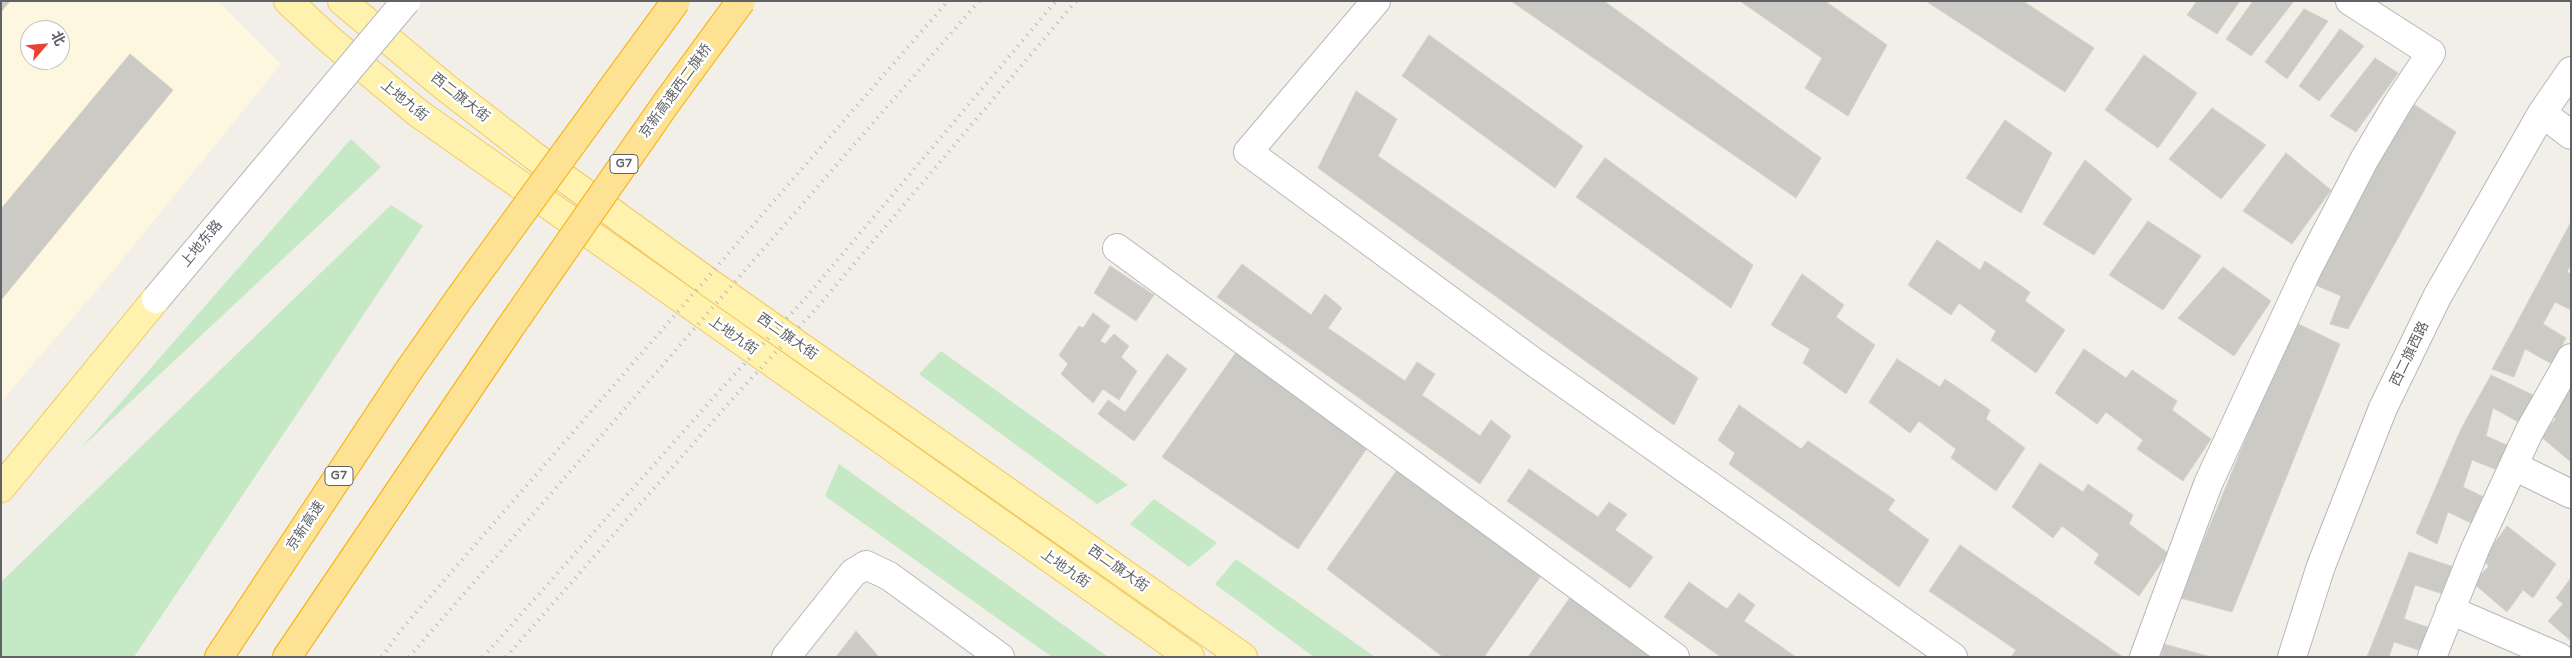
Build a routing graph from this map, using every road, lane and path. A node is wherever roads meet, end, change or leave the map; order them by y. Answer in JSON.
{"nodes":[{"id":1,"x":288,"y":1,"type":"edge"},
{"id":2,"x":342,"y":1,"type":"edge"},
{"id":3,"x":406,"y":1,"type":"edge"},
{"id":4,"x":676,"y":1,"type":"edge"},
{"id":5,"x":741,"y":1,"type":"edge"},
{"id":6,"x":1376,"y":1,"type":"edge"},
{"id":7,"x":2350,"y":1,"type":"edge"},
{"id":8,"x":2571,"y":71,"type":"edge"},
{"id":9,"x":2542,"y":113,"type":"junction"},
{"id":10,"x":2571,"y":135,"type":"edge"},
{"id":11,"x":1117,"y":248,"type":"dead end"},
{"id":12,"x":156,"y":299,"type":"joint"},
{"id":13,"x":2571,"y":358,"type":"edge"},
{"id":14,"x":2514,"y":466,"type":"junction"},
{"id":15,"x":1,"y":488,"type":"edge"},
{"id":16,"x":2571,"y":494,"type":"edge"},
{"id":17,"x":2450,"y":610,"type":"junction"},
{"id":18,"x":219,"y":657,"type":"edge"},
{"id":19,"x":287,"y":657,"type":"edge"},
{"id":20,"x":786,"y":657,"type":"edge"},
{"id":21,"x":1000,"y":657,"type":"edge"},
{"id":22,"x":1190,"y":657,"type":"edge"},
{"id":23,"x":1243,"y":657,"type":"edge"},
{"id":24,"x":1675,"y":657,"type":"edge"},
{"id":25,"x":1953,"y":657,"type":"edge"},
{"id":26,"x":2144,"y":657,"type":"edge"},
{"id":27,"x":2292,"y":657,"type":"edge"},
{"id":28,"x":2432,"y":657,"type":"edge"},
{"id":29,"x":2559,"y":657,"type":"edge"}],
"edges":[{"from":1,"to":22,"type":"main road","name":"上地九街"},
{"from":2,"to":23,"type":"main road","name":"西二旗大街"},
{"from":3,"to":12,"type":"street","name":"上地东路","bridge":true},
{"from":4,"to":18,"type":"highway","name":"京新高速","number":"G7","bridge":true},
{"from":5,"to":19,"type":"highway","name":"京新高速西二旗桥","number":"G7","bridge":true},
{"from":6,"to":25,"type":"street"},
{"from":7,"to":26,"type":"street"},
{"from":8,"to":9,"type":"street","name":"西二旗西路"},
{"from":9,"to":10,"type":"street"},
{"from":9,"to":27,"type":"street","name":"西二旗西路"},
{"from":11,"to":24,"type":"street"},
{"from":12,"to":15,"type":"main road","name":"上地东路"},
{"from":13,"to":14,"type":"street"},
{"from":14,"to":16,"type":"street"},
{"from":14,"to":17,"type":"street"},
{"from":17,"to":28,"type":"street"},
{"from":17,"to":29,"type":"street"},
{"from":20,"to":21,"type":"street"}]}
